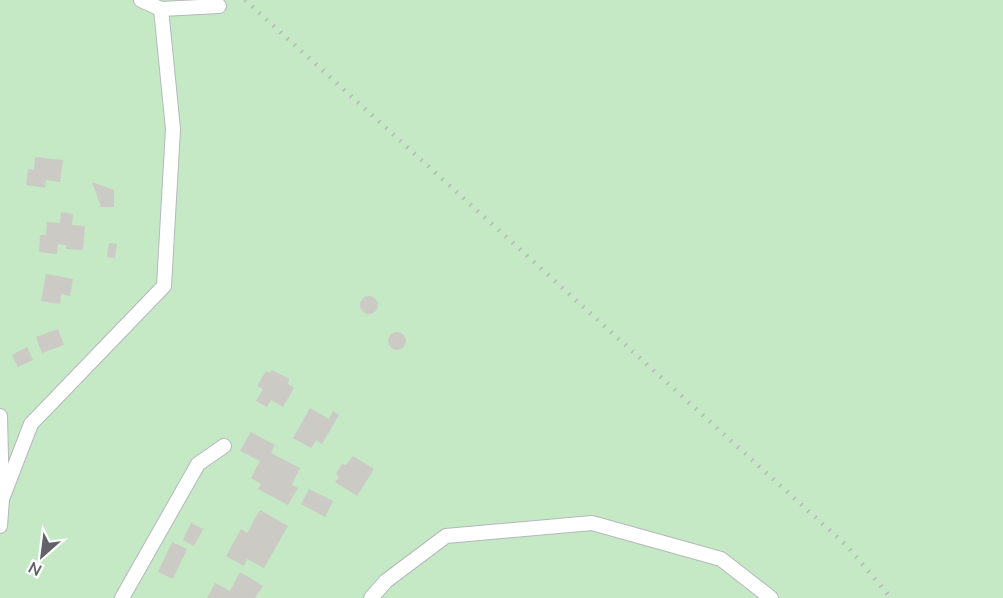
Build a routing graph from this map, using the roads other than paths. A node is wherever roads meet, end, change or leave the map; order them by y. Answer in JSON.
{"nodes":[{"id":1,"x":141,"y":0,"type":"edge"},
{"id":2,"x":219,"y":6,"type":"dead end"},
{"id":3,"x":161,"y":9,"type":"junction"},
{"id":4,"x":0,"y":416,"type":"edge"},
{"id":5,"x":224,"y":446,"type":"dead end"},
{"id":6,"x":2,"y":499,"type":"junction"},
{"id":7,"x":0,"y":526,"type":"edge"},
{"id":8,"x":122,"y":598,"type":"edge"},
{"id":9,"x":372,"y":598,"type":"edge"},
{"id":10,"x":771,"y":598,"type":"edge"}],
"edges":[{"from":1,"to":3,"type":"street"},
{"from":2,"to":3,"type":"street"},
{"from":3,"to":6,"type":"street"},
{"from":4,"to":6,"type":"street"},
{"from":5,"to":8,"type":"street"},
{"from":6,"to":7,"type":"street"},
{"from":9,"to":10,"type":"street"}]}
